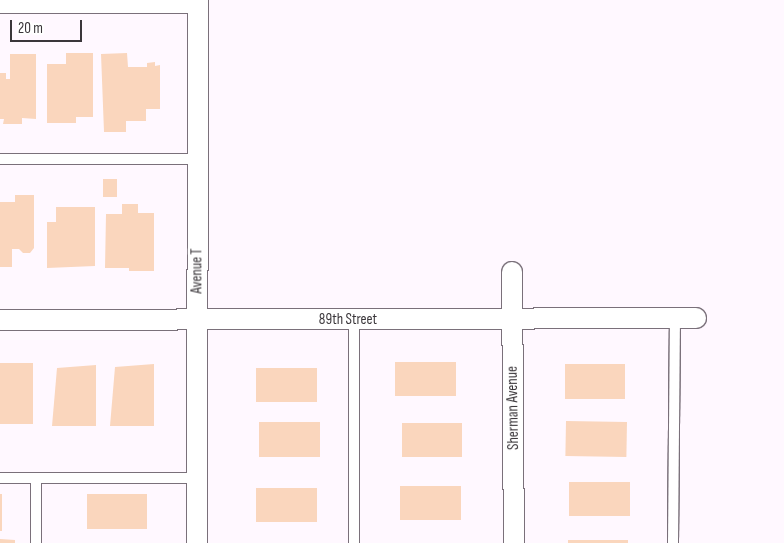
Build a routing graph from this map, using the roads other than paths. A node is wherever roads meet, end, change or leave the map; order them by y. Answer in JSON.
{"nodes":[{"id":1,"x":198,"y":2,"type":"edge"},
{"id":2,"x":0,"y":3,"type":"edge"},
{"id":3,"x":0,"y":159,"type":"edge"},
{"id":4,"x":198,"y":159,"type":"junction"},
{"id":5,"x":512,"y":272,"type":"dead end"},
{"id":6,"x":675,"y":318,"type":"junction"},
{"id":7,"x":696,"y":318,"type":"dead end"},
{"id":8,"x":0,"y":320,"type":"edge"},
{"id":9,"x":197,"y":320,"type":"junction"},
{"id":10,"x":354,"y":320,"type":"junction"},
{"id":11,"x":512,"y":320,"type":"junction"},
{"id":12,"x":0,"y":478,"type":"edge"},
{"id":13,"x":36,"y":478,"type":"junction"},
{"id":14,"x":197,"y":478,"type":"junction"},
{"id":15,"x":36,"y":543,"type":"edge"},
{"id":16,"x":197,"y":543,"type":"edge"},
{"id":17,"x":354,"y":543,"type":"edge"},
{"id":18,"x":514,"y":543,"type":"edge"},
{"id":19,"x":674,"y":543,"type":"edge"}],
"edges":[{"from":1,"to":2,"type":"street"},
{"from":1,"to":4,"type":"street","name":"Avenue T"},
{"from":3,"to":4,"type":"lane"},
{"from":4,"to":9,"type":"street","name":"Avenue T"},
{"from":5,"to":11,"type":"street","name":"Sherman Avenue"},
{"from":6,"to":7,"type":"street","name":"89th Street"},
{"from":6,"to":11,"type":"street","name":"89th Street"},
{"from":6,"to":19,"type":"lane"},
{"from":8,"to":9,"type":"street","name":"89th Street"},
{"from":9,"to":10,"type":"street","name":"89th Street"},
{"from":9,"to":14,"type":"street","name":"Avenue T"},
{"from":10,"to":11,"type":"street","name":"89th Street"},
{"from":10,"to":17,"type":"lane"},
{"from":11,"to":18,"type":"street","name":"Sherman Avenue"},
{"from":12,"to":13,"type":"lane"},
{"from":13,"to":14,"type":"lane"},
{"from":13,"to":15,"type":"lane"},
{"from":14,"to":16,"type":"street","name":"Avenue T"}]}
